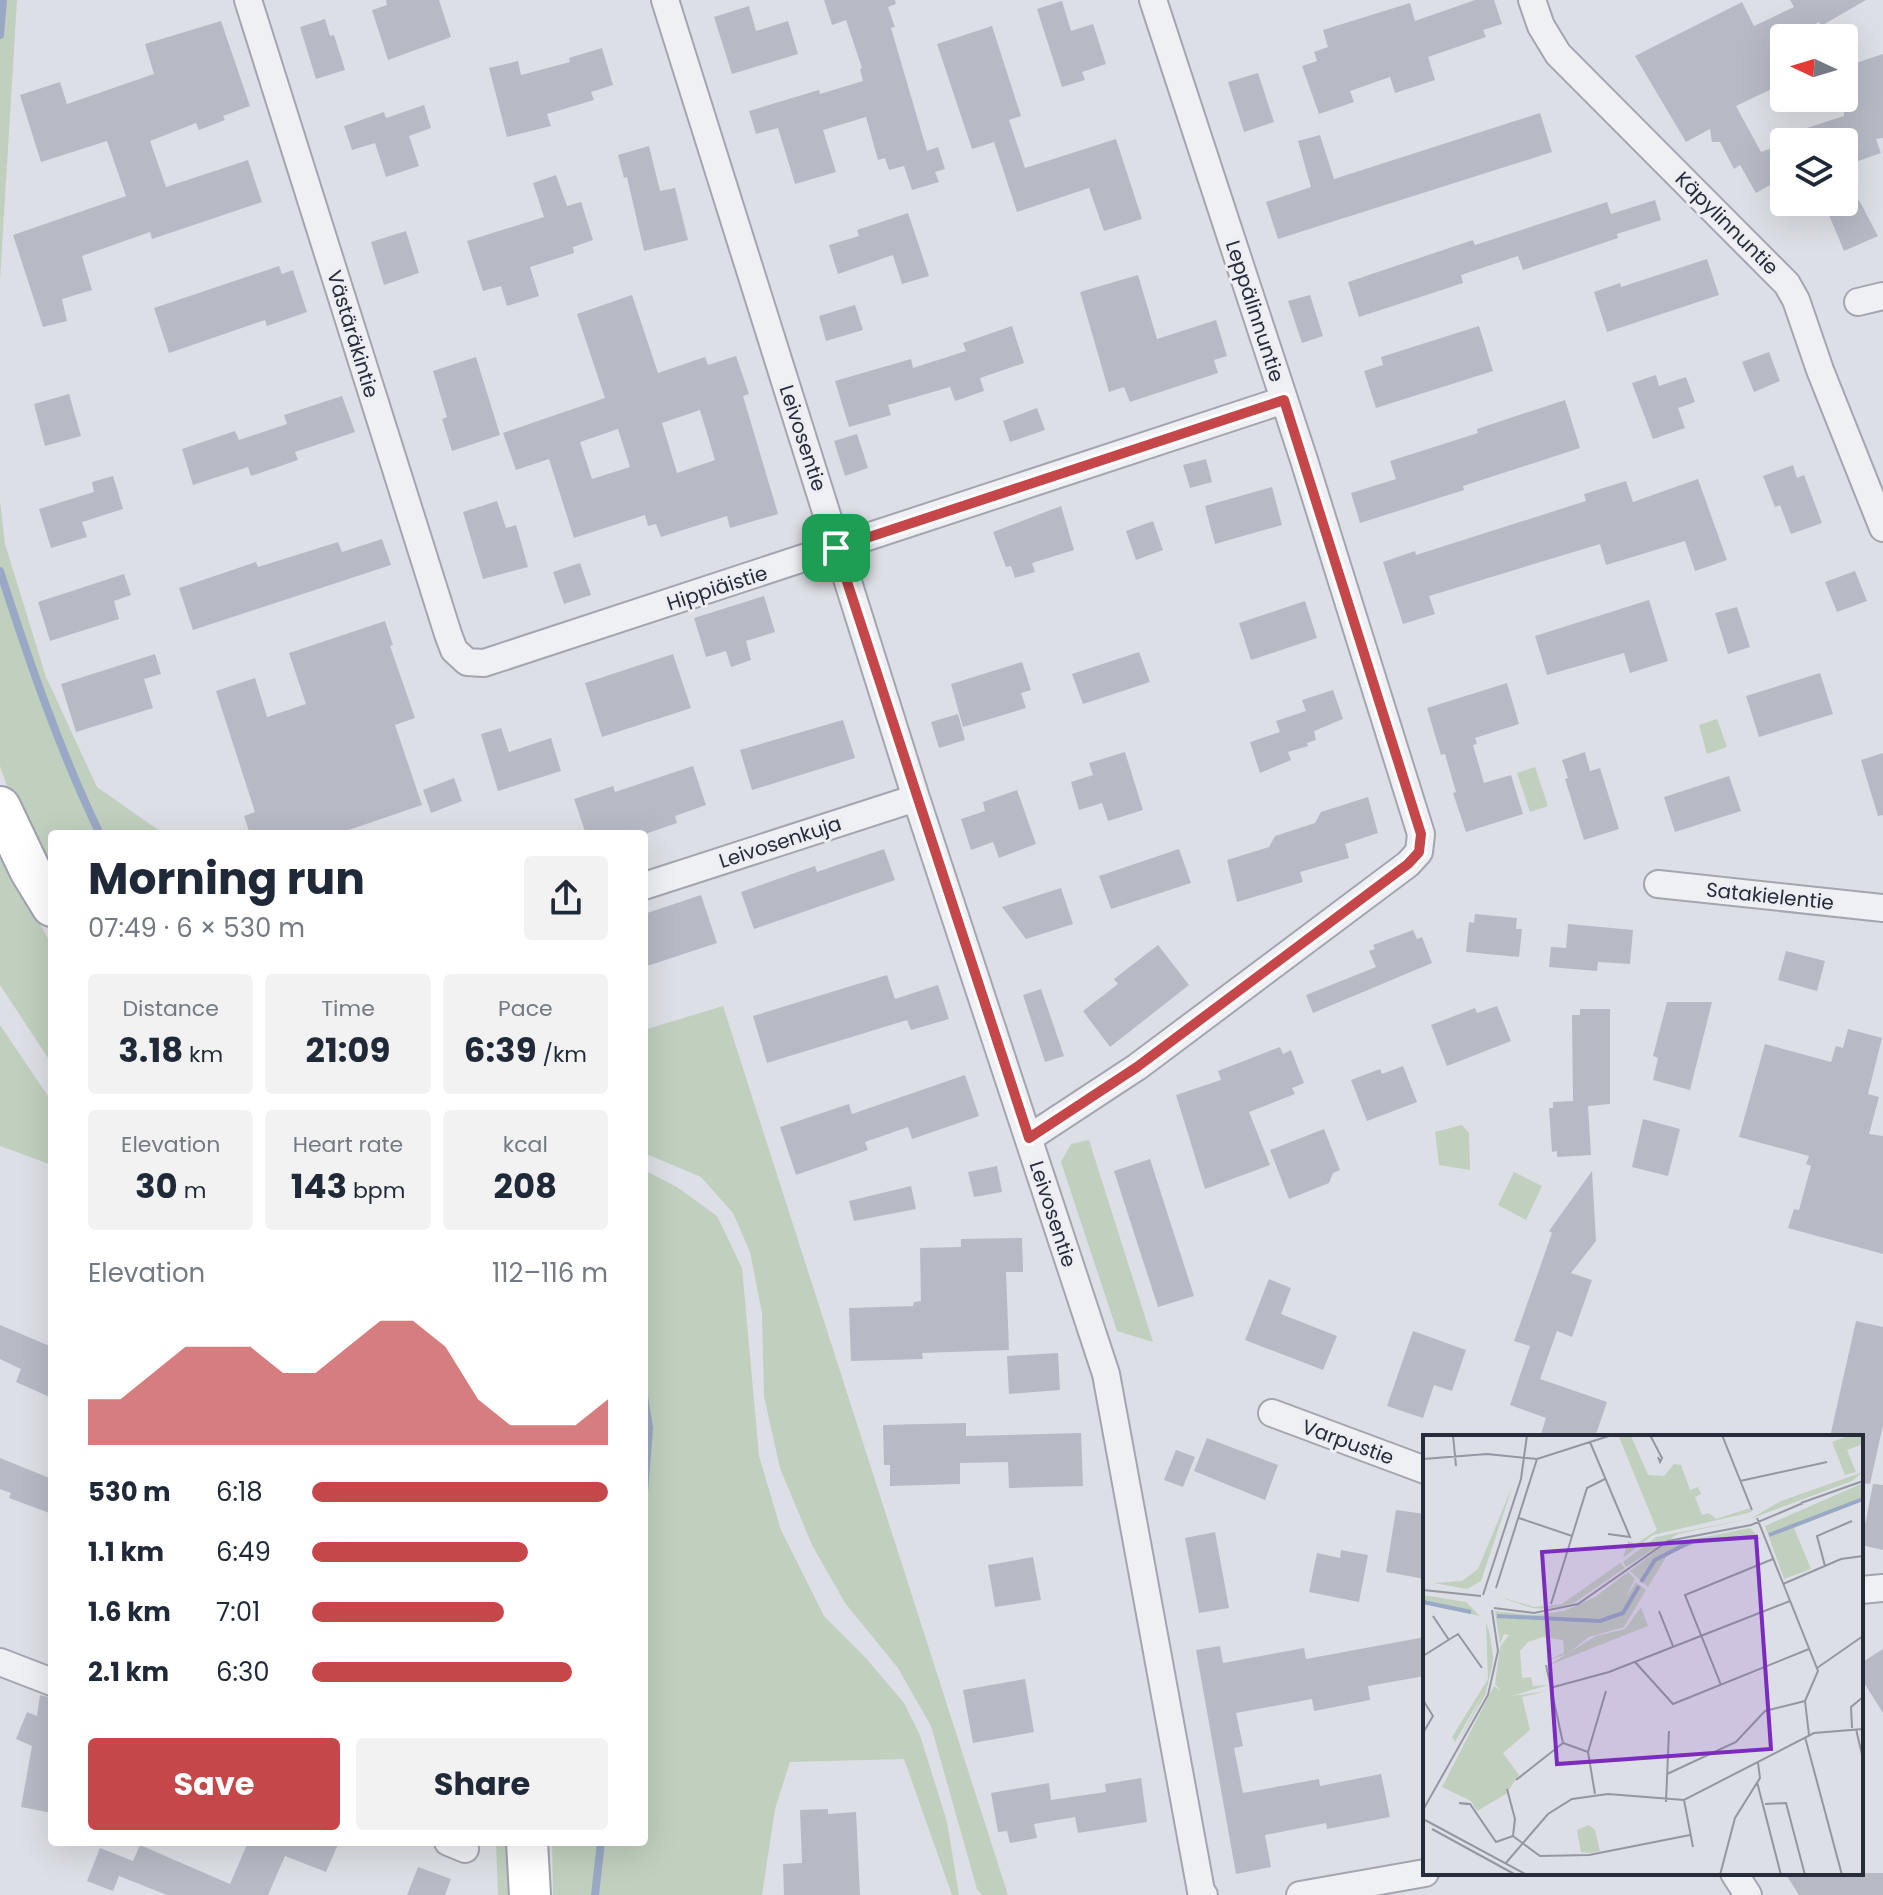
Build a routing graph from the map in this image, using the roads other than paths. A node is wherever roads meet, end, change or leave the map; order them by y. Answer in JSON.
{"nodes":[{"id":1,"x":248,"y":0,"type":"edge"},
{"id":2,"x":665,"y":0,"type":"edge"},
{"id":3,"x":1153,"y":0,"type":"edge"},
{"id":4,"x":1532,"y":0,"type":"edge"},
{"id":5,"x":1284,"y":400,"type":"junction"},
{"id":6,"x":1883,"y":528,"type":"edge"},
{"id":7,"x":836,"y":548,"type":"junction"},
{"id":8,"x":467,"y":662,"type":"joint"},
{"id":9,"x":916,"y":798,"type":"junction"},
{"id":10,"x":0,"y":807,"type":"edge"},
{"id":11,"x":1658,"y":884,"type":"dead end"},
{"id":12,"x":648,"y":885,"type":"edge"},
{"id":13,"x":48,"y":899,"type":"edge"},
{"id":14,"x":1883,"y":908,"type":"edge"},
{"id":15,"x":1029,"y":1138,"type":"junction"},
{"id":16,"x":1272,"y":1413,"type":"dead end"},
{"id":17,"x":1423,"y":1469,"type":"edge"},
{"id":18,"x":1883,"y":1588,"type":"edge"},
{"id":19,"x":1863,"y":1590,"type":"edge"},
{"id":20,"x":0,"y":1662,"type":"edge"},
{"id":21,"x":48,"y":1680,"type":"edge"},
{"id":22,"x":527,"y":1846,"type":"edge"},
{"id":23,"x":1423,"y":1873,"type":"edge"},
{"id":24,"x":1735,"y":1875,"type":"edge"},
{"id":25,"x":530,"y":1895,"type":"edge"},
{"id":26,"x":1204,"y":1895,"type":"edge"},
{"id":27,"x":1300,"y":1895,"type":"edge"},
{"id":28,"x":1748,"y":1895,"type":"edge"}],
"edges":[{"from":1,"to":8,"type":"street","name":"Västäräkintie"},
{"from":2,"to":7,"type":"street","name":"Leivosentie"},
{"from":3,"to":5,"type":"street","name":"Leppälinnuntie"},
{"from":4,"to":6,"type":"street","name":"Käpylinnuntie"},
{"from":5,"to":7,"type":"street","name":"Hippiäistie"},
{"from":5,"to":15,"type":"street","name":"Leppälinnuntie"},
{"from":7,"to":8,"type":"street","name":"Hippiäistie"},
{"from":7,"to":9,"type":"street","name":"Leivosentie"},
{"from":9,"to":12,"type":"street","name":"Leivosenkuja"},
{"from":9,"to":15,"type":"street","name":"Leivosentie"},
{"from":10,"to":13,"type":"main road"},
{"from":11,"to":14,"type":"street","name":"Satakielentie"},
{"from":15,"to":26,"type":"street","name":"Leivosentie"},
{"from":16,"to":17,"type":"street","name":"Varpustie"},
{"from":18,"to":19,"type":"street"},
{"from":20,"to":21,"type":"street"},
{"from":22,"to":25,"type":"main road"},
{"from":23,"to":27,"type":"street"},
{"from":24,"to":28,"type":"street"}]}
